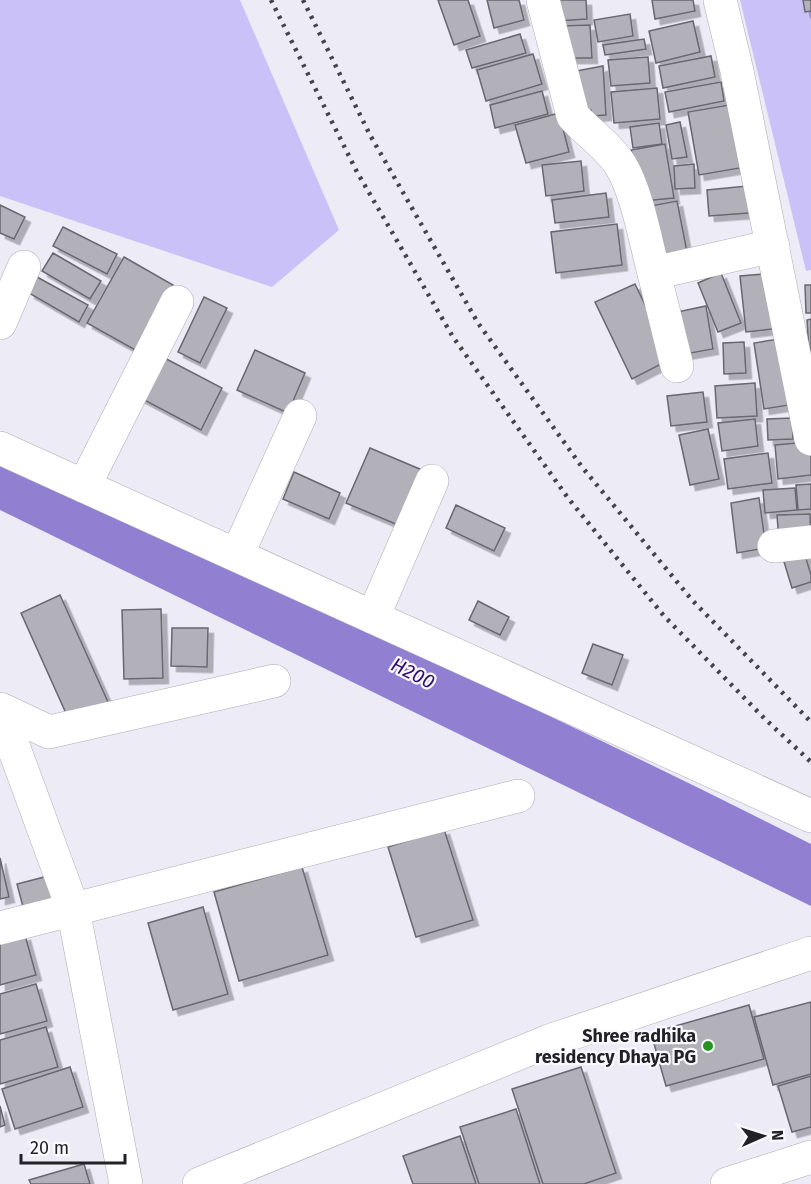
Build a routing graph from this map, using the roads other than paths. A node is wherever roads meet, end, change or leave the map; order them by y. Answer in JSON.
{"nodes":[{"id":1,"x":543,"y":0,"type":"edge"},
{"id":2,"x":720,"y":0,"type":"edge"},
{"id":3,"x":772,"y":246,"type":"junction"},
{"id":4,"x":24,"y":267,"type":"dead end"},
{"id":5,"x":654,"y":273,"type":"junction"},
{"id":6,"x":177,"y":303,"type":"dead end"},
{"id":7,"x":0,"y":323,"type":"edge"},
{"id":8,"x":677,"y":366,"type":"dead end"},
{"id":9,"x":300,"y":416,"type":"dead end"},
{"id":10,"x":811,"y":439,"type":"edge"},
{"id":11,"x":0,"y":448,"type":"edge"},
{"id":12,"x":432,"y":481,"type":"dead end"},
{"id":13,"x":84,"y":486,"type":"junction"},
{"id":14,"x":811,"y":542,"type":"edge"},
{"id":15,"x":774,"y":546,"type":"dead end"},
{"id":16,"x":237,"y":555,"type":"junction"},
{"id":17,"x":373,"y":617,"type":"junction"},
{"id":18,"x":274,"y":681,"type":"dead end"},
{"id":19,"x":0,"y":710,"type":"edge"},
{"id":20,"x":518,"y":796,"type":"dead end"},
{"id":21,"x":811,"y":816,"type":"edge"},
{"id":22,"x":73,"y":909,"type":"junction"},
{"id":23,"x":0,"y":928,"type":"edge"},
{"id":24,"x":811,"y":953,"type":"edge"},
{"id":25,"x":811,"y":1157,"type":"edge"},
{"id":26,"x":126,"y":1184,"type":"edge"},
{"id":27,"x":199,"y":1184,"type":"edge"},
{"id":28,"x":727,"y":1184,"type":"edge"}],
"edges":[{"from":1,"to":5,"type":"street"},
{"from":2,"to":3,"type":"street"},
{"from":3,"to":5,"type":"street"},
{"from":3,"to":10,"type":"street"},
{"from":4,"to":7,"type":"street"},
{"from":5,"to":8,"type":"street"},
{"from":6,"to":13,"type":"street"},
{"from":9,"to":16,"type":"street"},
{"from":11,"to":13,"type":"street"},
{"from":12,"to":17,"type":"street"},
{"from":13,"to":16,"type":"street"},
{"from":14,"to":15,"type":"street"},
{"from":16,"to":17,"type":"street"},
{"from":17,"to":21,"type":"street"},
{"from":18,"to":19,"type":"street"},
{"from":19,"to":22,"type":"street"},
{"from":20,"to":22,"type":"street"},
{"from":22,"to":23,"type":"street"},
{"from":22,"to":26,"type":"street"},
{"from":24,"to":27,"type":"street"},
{"from":25,"to":28,"type":"street"}]}
